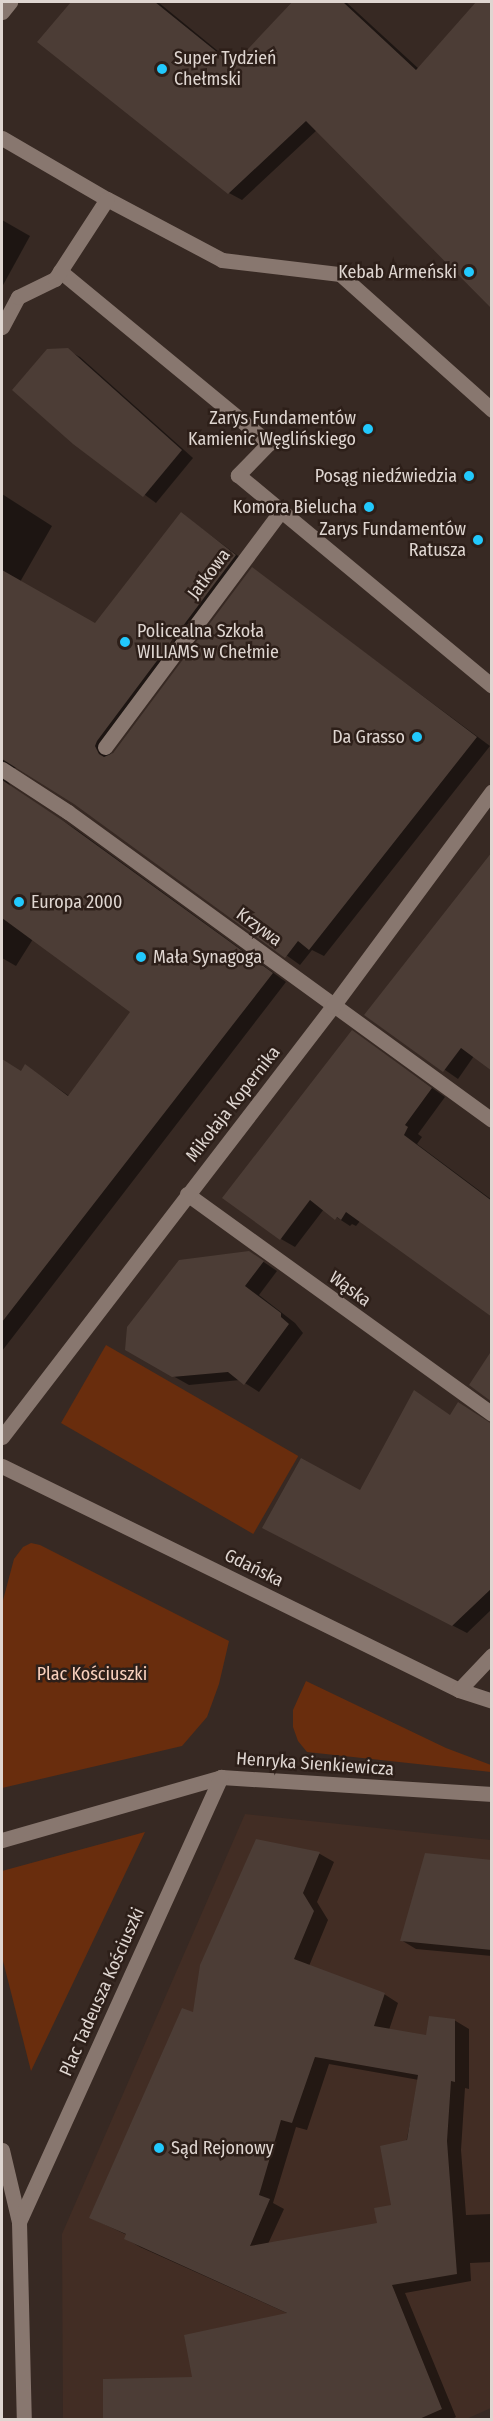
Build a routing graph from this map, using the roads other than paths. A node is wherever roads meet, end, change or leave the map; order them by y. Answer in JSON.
{"nodes":[{"id":1,"x":10,"y":2,"type":"edge"},
{"id":2,"x":2,"y":12,"type":"edge"},
{"id":3,"x":2,"y":138,"type":"edge"},
{"id":4,"x":107,"y":199,"type":"junction"},
{"id":5,"x":60,"y":271,"type":"junction"},
{"id":6,"x":2,"y":327,"type":"edge"},
{"id":7,"x":492,"y":410,"type":"edge"},
{"id":8,"x":281,"y":511,"type":"junction"},
{"id":9,"x":492,"y":686,"type":"edge"},
{"id":10,"x":105,"y":747,"type":"dead end"},
{"id":11,"x":2,"y":769,"type":"edge"},
{"id":12,"x":492,"y":791,"type":"edge"},
{"id":13,"x":333,"y":1006,"type":"junction"},
{"id":14,"x":492,"y":1120,"type":"edge"},
{"id":15,"x":187,"y":1194,"type":"junction"},
{"id":16,"x":492,"y":1414,"type":"edge"},
{"id":17,"x":2,"y":1437,"type":"edge"},
{"id":18,"x":2,"y":1467,"type":"edge"},
{"id":19,"x":492,"y":1655,"type":"edge"},
{"id":20,"x":459,"y":1690,"type":"junction"},
{"id":21,"x":492,"y":1701,"type":"edge"},
{"id":22,"x":221,"y":1777,"type":"junction"},
{"id":23,"x":492,"y":1794,"type":"edge"},
{"id":24,"x":2,"y":1840,"type":"edge"},
{"id":25,"x":2,"y":2150,"type":"edge"},
{"id":26,"x":19,"y":2222,"type":"junction"},
{"id":27,"x":24,"y":2420,"type":"edge"}],
"edges":[{"from":1,"to":2,"type":"street"},
{"from":3,"to":4,"type":"street"},
{"from":4,"to":5,"type":"street"},
{"from":4,"to":7,"type":"street"},
{"from":5,"to":6,"type":"street"},
{"from":5,"to":8,"type":"street"},
{"from":8,"to":9,"type":"street"},
{"from":8,"to":10,"type":"street","name":"Jatkowa"},
{"from":11,"to":13,"type":"street","name":"Krzywa"},
{"from":12,"to":13,"type":"street","name":"Mikołaja Kopernika"},
{"from":13,"to":14,"type":"street","name":"Krzywa"},
{"from":13,"to":15,"type":"street","name":"Mikołaja Kopernika"},
{"from":15,"to":16,"type":"street","name":"Wąska"},
{"from":15,"to":17,"type":"street","name":"Mikołaja Kopernika"},
{"from":18,"to":20,"type":"street","name":"Gdańska"},
{"from":19,"to":20,"type":"street"},
{"from":20,"to":21,"type":"street","name":"Gdańska"},
{"from":22,"to":23,"type":"street","name":"Henryka Sienkiewicza"},
{"from":22,"to":24,"type":"street","name":"Henryka Sienkiewicza"},
{"from":22,"to":26,"type":"street","name":"Plac Tadeusza Kościuszki"},
{"from":25,"to":26,"type":"street"},
{"from":26,"to":27,"type":"street"}]}
